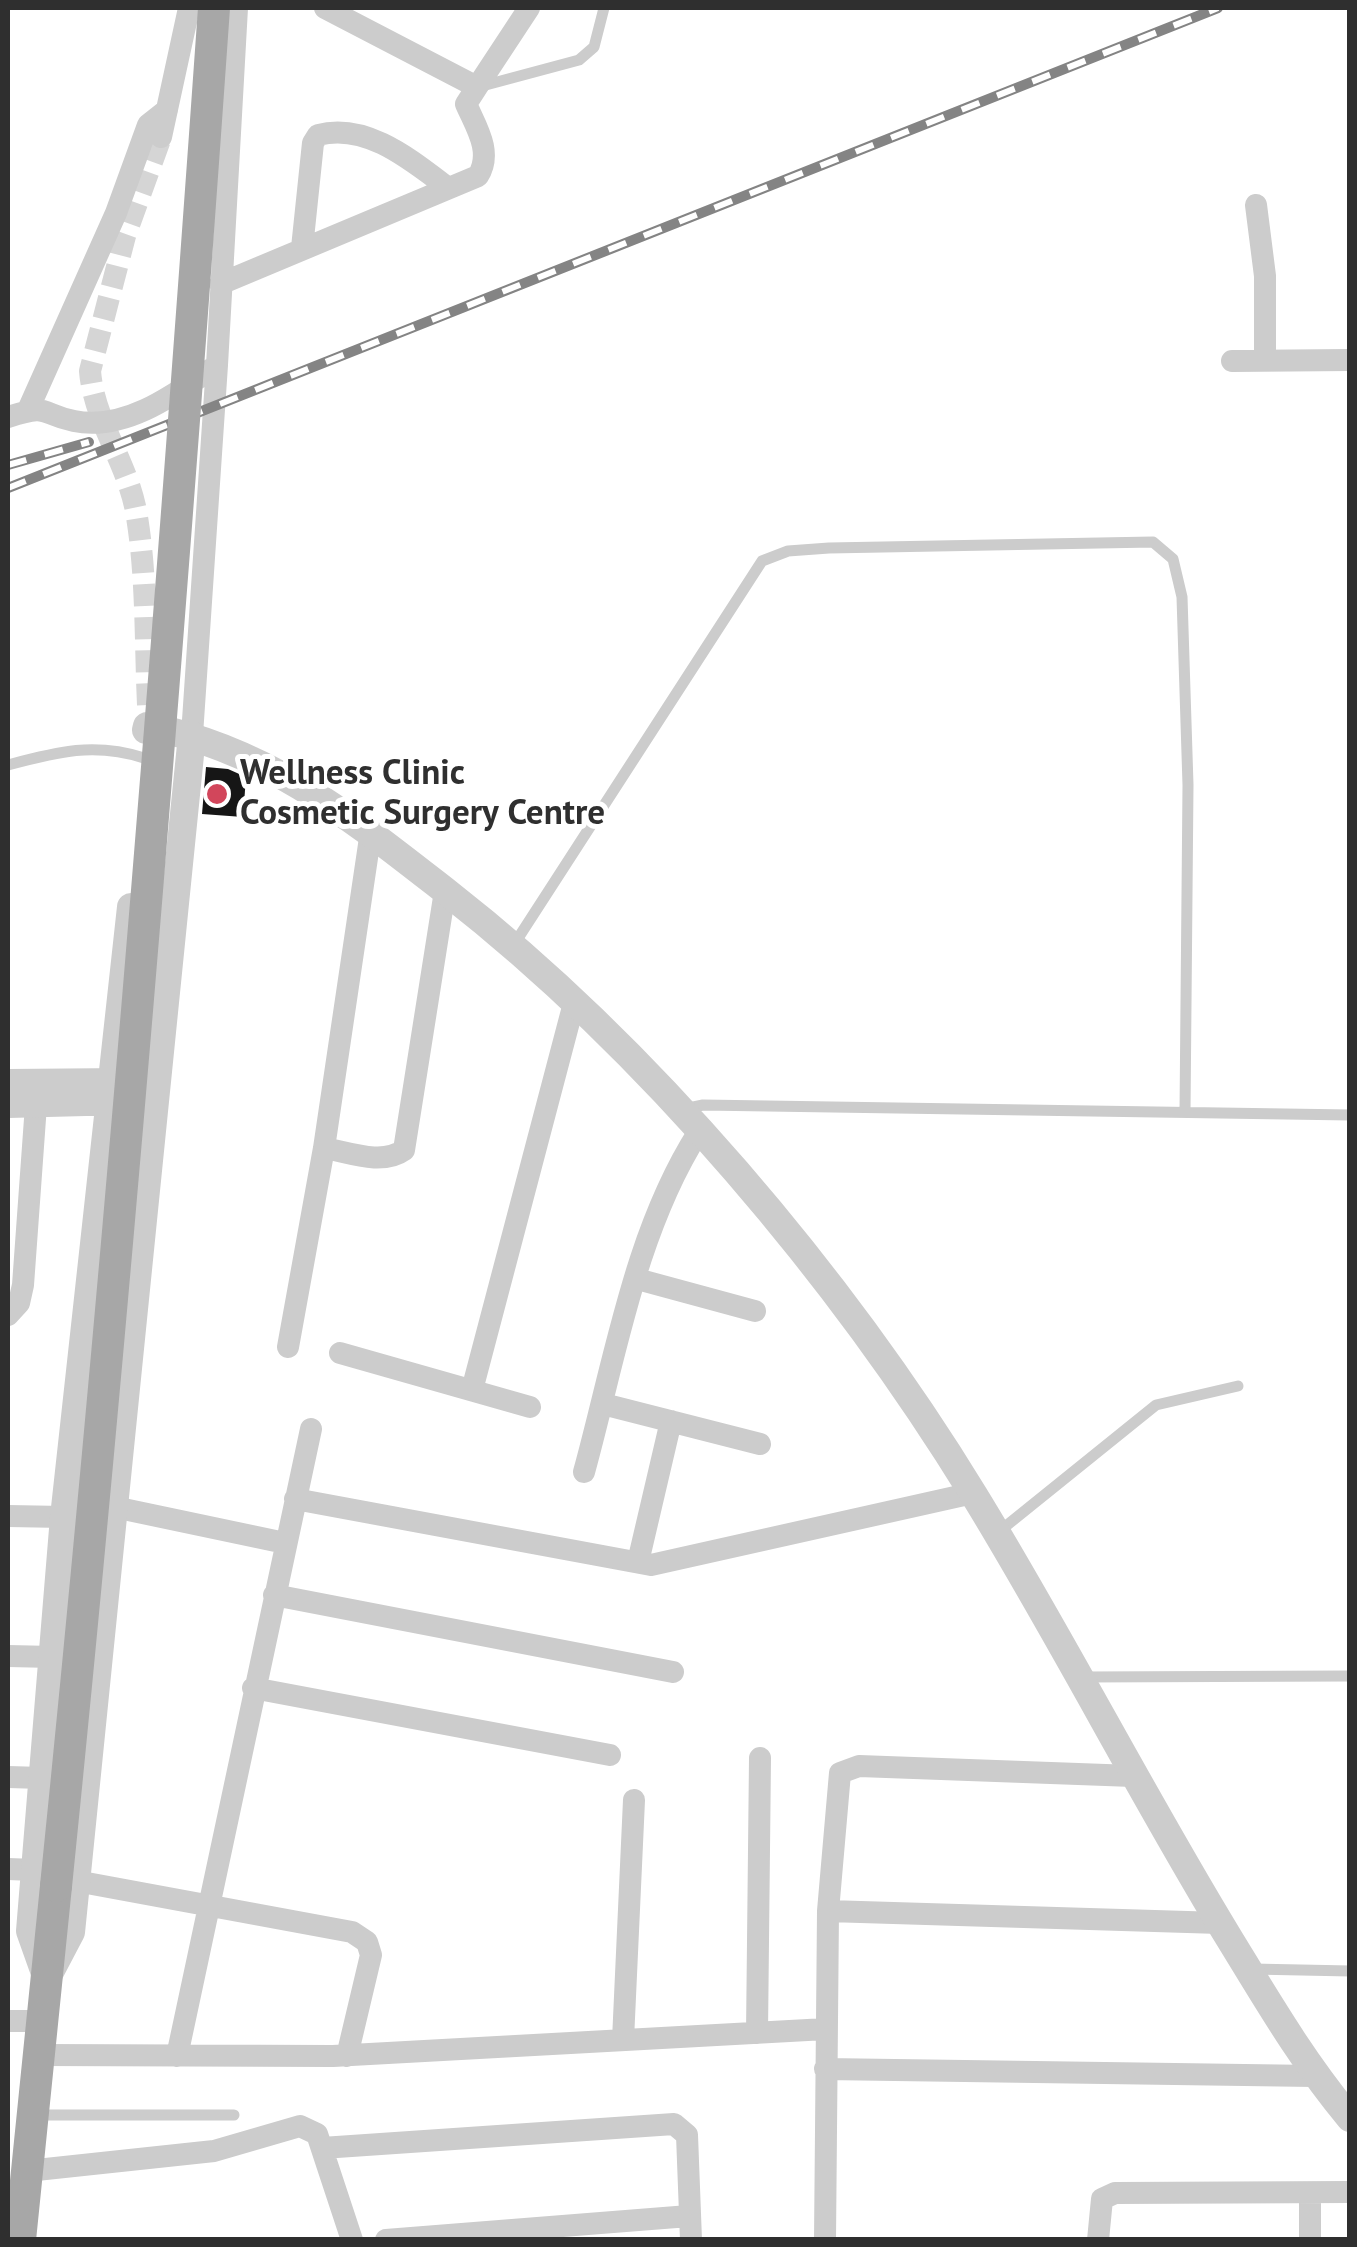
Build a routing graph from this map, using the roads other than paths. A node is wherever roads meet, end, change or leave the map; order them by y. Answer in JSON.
{"nodes":[{"id":1,"x":189,"y":8,"type":"edge"},
{"id":2,"x":214,"y":8,"type":"edge"},
{"id":3,"x":236,"y":8,"type":"edge"},
{"id":4,"x":325,"y":8,"type":"edge"},
{"id":5,"x":530,"y":8,"type":"edge"},
{"id":6,"x":604,"y":8,"type":"edge"},
{"id":7,"x":477,"y":87,"type":"junction"},
{"id":8,"x":167,"y":110,"type":"junction"},
{"id":9,"x":162,"y":137,"type":"tunnel mouth"},
{"id":10,"x":447,"y":187,"type":"junction"},
{"id":11,"x":1256,"y":205,"type":"dead end"},
{"id":12,"x":302,"y":248,"type":"junction"},
{"id":13,"x":220,"y":284,"type":"junction"},
{"id":14,"x":1265,"y":360,"type":"junction"},
{"id":15,"x":1350,"y":360,"type":"edge"},
{"id":16,"x":1232,"y":361,"type":"dead end"},
{"id":17,"x":217,"y":365,"type":"junction"},
{"id":18,"x":18,"y":413,"type":"edge"},
{"id":19,"x":192,"y":734,"type":"junction"},
{"id":20,"x":144,"y":758,"type":"junction"},
{"id":21,"x":8,"y":765,"type":"edge"},
{"id":22,"x":371,"y":831,"type":"junction"},
{"id":23,"x":444,"y":891,"type":"junction"},
{"id":24,"x":513,"y":946,"type":"junction"},
{"id":25,"x":574,"y":1002,"type":"junction"},
{"id":26,"x":8,"y":1083,"type":"edge"},
{"id":27,"x":157,"y":1090,"type":"junction"},
{"id":28,"x":110,"y":1092,"type":"junction"},
{"id":29,"x":27,"y":1096,"type":"edge"},
{"id":30,"x":679,"y":1111,"type":"junction"},
{"id":31,"x":1185,"y":1112,"type":"junction"},
{"id":32,"x":1350,"y":1114,"type":"edge"},
{"id":33,"x":698,"y":1133,"type":"junction"},
{"id":34,"x":324,"y":1148,"type":"junction"},
{"id":35,"x":637,"y":1279,"type":"junction"},
{"id":36,"x":755,"y":1310,"type":"dead end"},
{"id":37,"x":8,"y":1315,"type":"edge"},
{"id":38,"x":288,"y":1348,"type":"dead end"},
{"id":39,"x":340,"y":1353,"type":"dead end"},
{"id":40,"x":1238,"y":1386,"type":"dead end"},
{"id":41,"x":472,"y":1390,"type":"junction"},
{"id":42,"x":602,"y":1404,"type":"junction"},
{"id":43,"x":530,"y":1407,"type":"dead end"},
{"id":44,"x":671,"y":1422,"type":"junction"},
{"id":45,"x":311,"y":1428,"type":"dead end"},
{"id":46,"x":760,"y":1444,"type":"dead end"},
{"id":47,"x":584,"y":1472,"type":"dead end"},
{"id":48,"x":973,"y":1493,"type":"junction"},
{"id":49,"x":295,"y":1499,"type":"junction"},
{"id":50,"x":114,"y":1507,"type":"junction"},
{"id":51,"x":8,"y":1516,"type":"edge"},
{"id":52,"x":64,"y":1517,"type":"junction"},
{"id":53,"x":996,"y":1534,"type":"junction"},
{"id":54,"x":286,"y":1543,"type":"junction"},
{"id":55,"x":638,"y":1562,"type":"junction"},
{"id":56,"x":274,"y":1595,"type":"junction"},
{"id":57,"x":8,"y":1656,"type":"edge"},
{"id":58,"x":52,"y":1657,"type":"junction"},
{"id":59,"x":673,"y":1672,"type":"dead end"},
{"id":60,"x":1350,"y":1676,"type":"edge"},
{"id":61,"x":1077,"y":1677,"type":"junction"},
{"id":62,"x":253,"y":1688,"type":"junction"},
{"id":63,"x":610,"y":1755,"type":"dead end"},
{"id":64,"x":760,"y":1758,"type":"dead end"},
{"id":65,"x":8,"y":1776,"type":"edge"},
{"id":66,"x":1133,"y":1776,"type":"junction"},
{"id":67,"x":42,"y":1778,"type":"junction"},
{"id":68,"x":634,"y":1800,"type":"dead end"},
{"id":69,"x":44,"y":1876,"type":"edge"},
{"id":70,"x":208,"y":1908,"type":"junction"},
{"id":71,"x":828,"y":1911,"type":"junction"},
{"id":72,"x":1220,"y":1924,"type":"junction"},
{"id":73,"x":1248,"y":1969,"type":"junction"},
{"id":74,"x":1350,"y":1970,"type":"edge"},
{"id":75,"x":8,"y":2020,"type":"edge"},
{"id":76,"x":42,"y":2021,"type":"junction"},
{"id":77,"x":826,"y":2029,"type":"junction"},
{"id":78,"x":757,"y":2033,"type":"junction"},
{"id":79,"x":623,"y":2040,"type":"junction"},
{"id":80,"x":39,"y":2056,"type":"junction"},
{"id":81,"x":178,"y":2056,"type":"junction"},
{"id":82,"x":347,"y":2056,"type":"junction"},
{"id":83,"x":826,"y":2069,"type":"junction"},
{"id":84,"x":1314,"y":2076,"type":"junction"},
{"id":85,"x":33,"y":2115,"type":"junction"},
{"id":86,"x":234,"y":2115,"type":"dead end"},
{"id":87,"x":1350,"y":2118,"type":"edge"},
{"id":88,"x":322,"y":2148,"type":"junction"},
{"id":89,"x":27,"y":2171,"type":"junction"},
{"id":90,"x":1310,"y":2192,"type":"junction"},
{"id":91,"x":1350,"y":2192,"type":"edge"},
{"id":92,"x":690,"y":2228,"type":"edge"},
{"id":93,"x":20,"y":2240,"type":"edge"},
{"id":94,"x":352,"y":2240,"type":"edge"},
{"id":95,"x":386,"y":2240,"type":"edge"},
{"id":96,"x":825,"y":2240,"type":"edge"},
{"id":97,"x":1098,"y":2240,"type":"edge"},
{"id":98,"x":1310,"y":2240,"type":"edge"}],
"edges":[{"from":1,"to":8,"type":"street"},
{"from":2,"to":69,"type":"main road","bridge":true},
{"from":3,"to":13,"type":"street"},
{"from":4,"to":7,"type":"street"},
{"from":5,"to":7,"type":"street"},
{"from":6,"to":7,"type":"lane"},
{"from":7,"to":10,"type":"street"},
{"from":8,"to":9,"type":"street"},
{"from":8,"to":18,"type":"street"},
{"from":10,"to":12,"type":"street"},
{"from":10,"to":12,"type":"street"},
{"from":11,"to":14,"type":"street"},
{"from":12,"to":13,"type":"street"},
{"from":13,"to":17,"type":"street"},
{"from":14,"to":15,"type":"street"},
{"from":14,"to":16,"type":"street"},
{"from":17,"to":18,"type":"street"},
{"from":17,"to":19,"type":"street"},
{"from":19,"to":20,"type":"street"},
{"from":19,"to":22,"type":"street"},
{"from":19,"to":27,"type":"street"},
{"from":20,"to":21,"type":"lane"},
{"from":20,"to":28,"type":"street"},
{"from":22,"to":23,"type":"street"},
{"from":22,"to":34,"type":"street"},
{"from":23,"to":24,"type":"street"},
{"from":23,"to":34,"type":"street"},
{"from":24,"to":25,"type":"street"},
{"from":24,"to":31,"type":"lane"},
{"from":25,"to":30,"type":"street"},
{"from":25,"to":41,"type":"street"},
{"from":26,"to":29,"type":"street"},
{"from":27,"to":28,"type":"street"},
{"from":27,"to":50,"type":"street"},
{"from":28,"to":29,"type":"street"},
{"from":28,"to":52,"type":"street"},
{"from":29,"to":37,"type":"street"},
{"from":30,"to":31,"type":"lane"},
{"from":30,"to":33,"type":"street"},
{"from":31,"to":32,"type":"lane"},
{"from":33,"to":35,"type":"street"},
{"from":33,"to":48,"type":"street"},
{"from":34,"to":38,"type":"street"},
{"from":35,"to":36,"type":"street"},
{"from":35,"to":42,"type":"street"},
{"from":39,"to":41,"type":"street"},
{"from":40,"to":53,"type":"lane"},
{"from":41,"to":43,"type":"street"},
{"from":42,"to":44,"type":"street"},
{"from":42,"to":47,"type":"street"},
{"from":44,"to":46,"type":"street"},
{"from":44,"to":55,"type":"street"},
{"from":45,"to":49,"type":"street"},
{"from":48,"to":53,"type":"street"},
{"from":48,"to":55,"type":"street"},
{"from":49,"to":54,"type":"street"},
{"from":49,"to":55,"type":"street"},
{"from":50,"to":54,"type":"street"},
{"from":50,"to":69,"type":"street"},
{"from":51,"to":52,"type":"street"},
{"from":52,"to":58,"type":"street"},
{"from":53,"to":61,"type":"street"},
{"from":54,"to":56,"type":"street"},
{"from":56,"to":59,"type":"street"},
{"from":56,"to":62,"type":"street"},
{"from":57,"to":58,"type":"street"},
{"from":58,"to":67,"type":"street"},
{"from":60,"to":61,"type":"lane"},
{"from":61,"to":66,"type":"street"},
{"from":62,"to":63,"type":"street"},
{"from":62,"to":70,"type":"street"},
{"from":64,"to":78,"type":"street"},
{"from":65,"to":67,"type":"street"},
{"from":66,"to":71,"type":"street"},
{"from":66,"to":72,"type":"street"},
{"from":67,"to":69,"type":"street"},
{"from":68,"to":79,"type":"street"},
{"from":69,"to":70,"type":"street"},
{"from":69,"to":76,"type":"main road"},
{"from":70,"to":81,"type":"street"},
{"from":70,"to":82,"type":"street"},
{"from":71,"to":72,"type":"street"},
{"from":71,"to":77,"type":"street"},
{"from":72,"to":73,"type":"street"},
{"from":73,"to":74,"type":"lane"},
{"from":73,"to":84,"type":"street"},
{"from":75,"to":76,"type":"street"},
{"from":76,"to":80,"type":"main road"},
{"from":77,"to":78,"type":"street"},
{"from":77,"to":83,"type":"street"},
{"from":78,"to":79,"type":"street"},
{"from":79,"to":82,"type":"street"},
{"from":80,"to":81,"type":"street"},
{"from":80,"to":85,"type":"main road"},
{"from":81,"to":82,"type":"street"},
{"from":83,"to":84,"type":"street"},
{"from":83,"to":96,"type":"street"},
{"from":84,"to":87,"type":"street"},
{"from":85,"to":86,"type":"lane"},
{"from":85,"to":89,"type":"main road"},
{"from":88,"to":89,"type":"street"},
{"from":88,"to":92,"type":"street"},
{"from":88,"to":94,"type":"street"},
{"from":89,"to":93,"type":"main road"},
{"from":90,"to":91,"type":"street"},
{"from":90,"to":97,"type":"street"},
{"from":90,"to":98,"type":"street"},
{"from":92,"to":95,"type":"street"}]}
